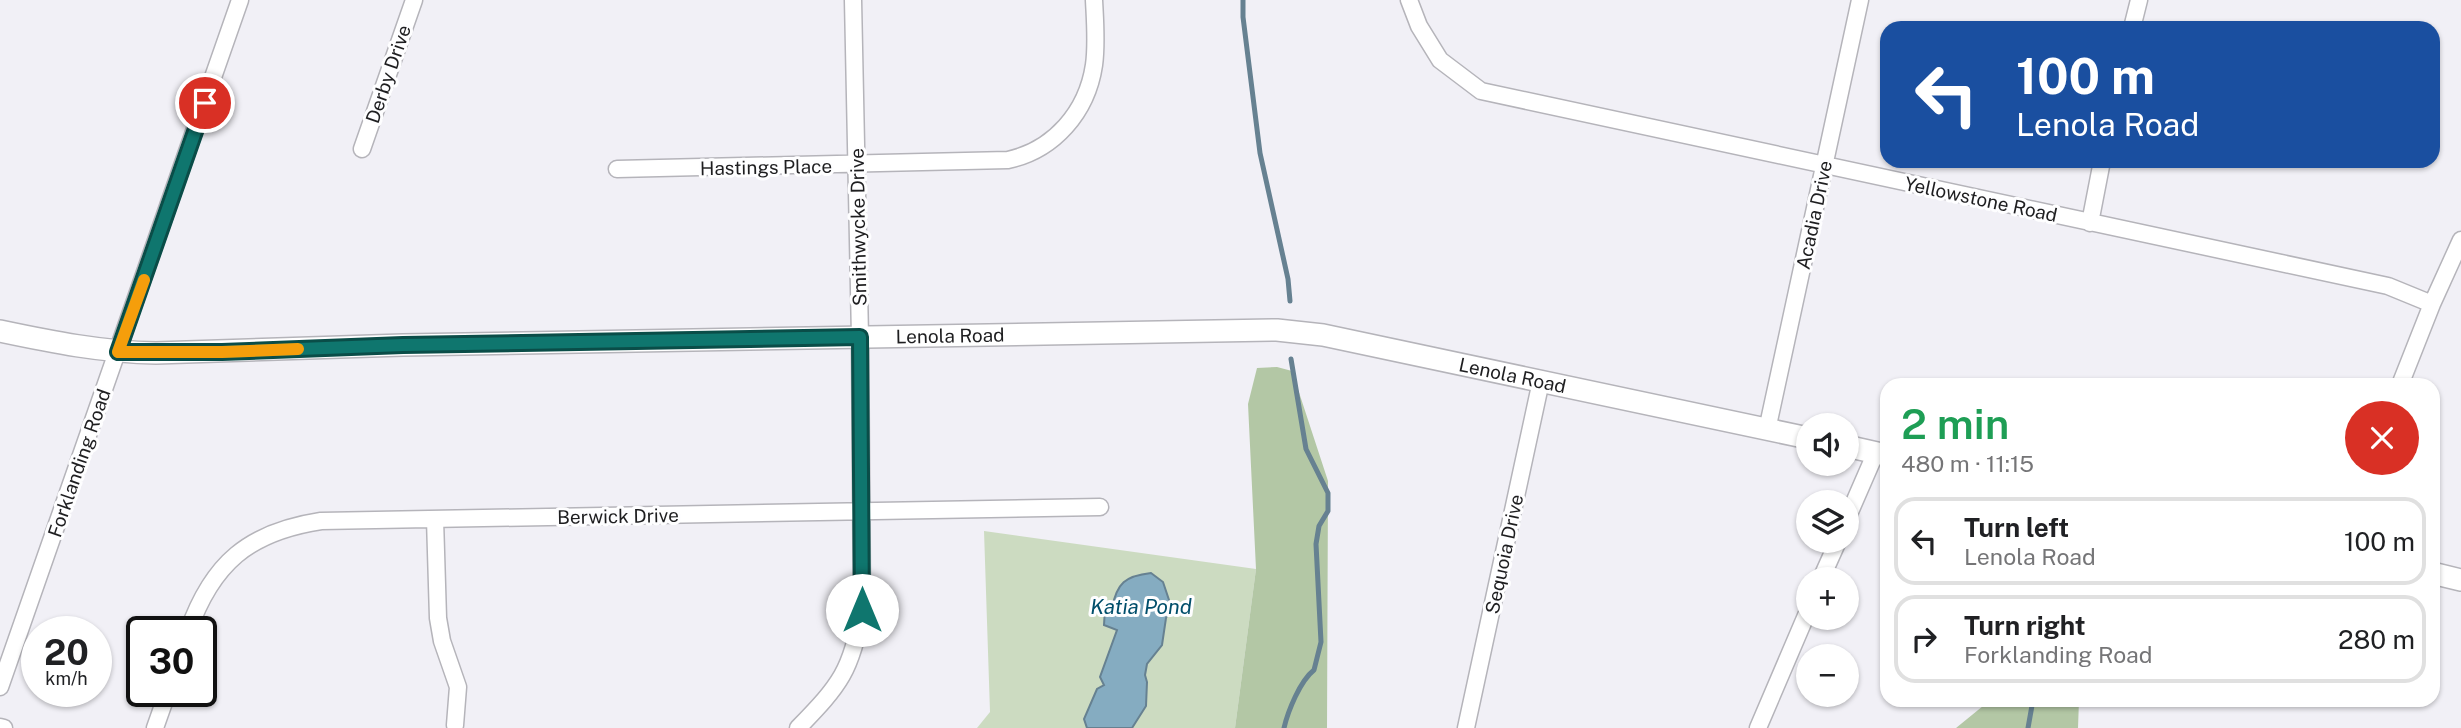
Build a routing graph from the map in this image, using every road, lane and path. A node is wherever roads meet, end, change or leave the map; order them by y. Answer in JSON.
{"nodes":[{"id":1,"x":240,"y":0,"type":"edge"},
{"id":2,"x":414,"y":0,"type":"edge"},
{"id":3,"x":853,"y":0,"type":"edge"},
{"id":4,"x":1094,"y":0,"type":"edge"},
{"id":5,"x":1409,"y":0,"type":"edge"},
{"id":6,"x":1860,"y":0,"type":"edge"},
{"id":7,"x":2139,"y":0,"type":"edge"},
{"id":8,"x":2134,"y":21,"type":"edge"},
{"id":9,"x":362,"y":149,"type":"dead end"},
{"id":10,"x":857,"y":165,"type":"junction"},
{"id":11,"x":1825,"y":165,"type":"junction"},
{"id":12,"x":2101,"y":168,"type":"edge"},
{"id":13,"x":617,"y":169,"type":"dead end"},
{"id":14,"x":2090,"y":223,"type":"junction"},
{"id":15,"x":2461,"y":240,"type":"edge"},
{"id":16,"x":2432,"y":304,"type":"junction"},
{"id":17,"x":0,"y":331,"type":"edge"},
{"id":18,"x":860,"y":337,"type":"junction"},
{"id":19,"x":118,"y":352,"type":"junction"},
{"id":20,"x":2403,"y":378,"type":"edge"},
{"id":21,"x":1541,"y":381,"type":"junction"},
{"id":22,"x":1767,"y":430,"type":"junction"},
{"id":23,"x":1796,"y":436,"type":"edge"},
{"id":24,"x":1859,"y":449,"type":"edge"},
{"id":25,"x":1880,"y":454,"type":"edge"},
{"id":26,"x":1880,"y":456,"type":"edge"},
{"id":27,"x":1859,"y":496,"type":"edge"},
{"id":28,"x":1100,"y":507,"type":"dead end"},
{"id":29,"x":861,"y":511,"type":"junction"},
{"id":30,"x":435,"y":519,"type":"junction"},
{"id":31,"x":2440,"y":575,"type":"edge"},
{"id":32,"x":2461,"y":580,"type":"edge"},
{"id":33,"x":195,"y":616,"type":"edge"},
{"id":34,"x":1800,"y":630,"type":"edge"},
{"id":35,"x":0,"y":687,"type":"edge"},
{"id":36,"x":162,"y":707,"type":"edge"},
{"id":37,"x":455,"y":726,"type":"dead end"},
{"id":38,"x":155,"y":728,"type":"edge"},
{"id":39,"x":798,"y":728,"type":"edge"},
{"id":40,"x":1466,"y":728,"type":"edge"},
{"id":41,"x":1758,"y":728,"type":"edge"}],
"edges":[{"from":1,"to":19,"type":"street","name":"Forklanding Road"},
{"from":2,"to":9,"type":"street","name":"Derby Drive"},
{"from":3,"to":10,"type":"street","name":"Smithwycke Drive"},
{"from":4,"to":10,"type":"street","name":"Hastings Place"},
{"from":5,"to":11,"type":"street","name":"Yellowstone Road"},
{"from":6,"to":11,"type":"street","name":"Acadia Drive"},
{"from":7,"to":8,"type":"street"},
{"from":10,"to":13,"type":"street","name":"Hastings Place"},
{"from":10,"to":18,"type":"street","name":"Smithwycke Drive"},
{"from":11,"to":14,"type":"street","name":"Yellowstone Road"},
{"from":11,"to":22,"type":"street","name":"Acadia Drive"},
{"from":12,"to":14,"type":"street"},
{"from":14,"to":16,"type":"street","name":"Yellowstone Road"},
{"from":15,"to":16,"type":"street"},
{"from":16,"to":20,"type":"street"},
{"from":17,"to":19,"type":"main road","name":"Lenola Road"},
{"from":18,"to":19,"type":"main road","name":"Lenola Road"},
{"from":18,"to":21,"type":"main road","name":"Lenola Road"},
{"from":18,"to":29,"type":"street","name":"Smithwycke Drive"},
{"from":19,"to":35,"type":"street","name":"Forklanding Road"},
{"from":21,"to":22,"type":"main road","name":"Lenola Road"},
{"from":21,"to":40,"type":"street","name":"Sequoia Drive"},
{"from":22,"to":23,"type":"main road","name":"Lenola Road"},
{"from":24,"to":25,"type":"main road"},
{"from":26,"to":27,"type":"street"},
{"from":28,"to":29,"type":"street","name":"Berwick Drive"},
{"from":29,"to":30,"type":"street","name":"Berwick Drive"},
{"from":29,"to":39,"type":"street","name":"Smithwycke Drive"},
{"from":30,"to":33,"type":"street","name":"Berwick Drive"},
{"from":30,"to":37,"type":"street"},
{"from":31,"to":32,"type":"main road"},
{"from":34,"to":41,"type":"street"},
{"from":36,"to":38,"type":"street"}]}
